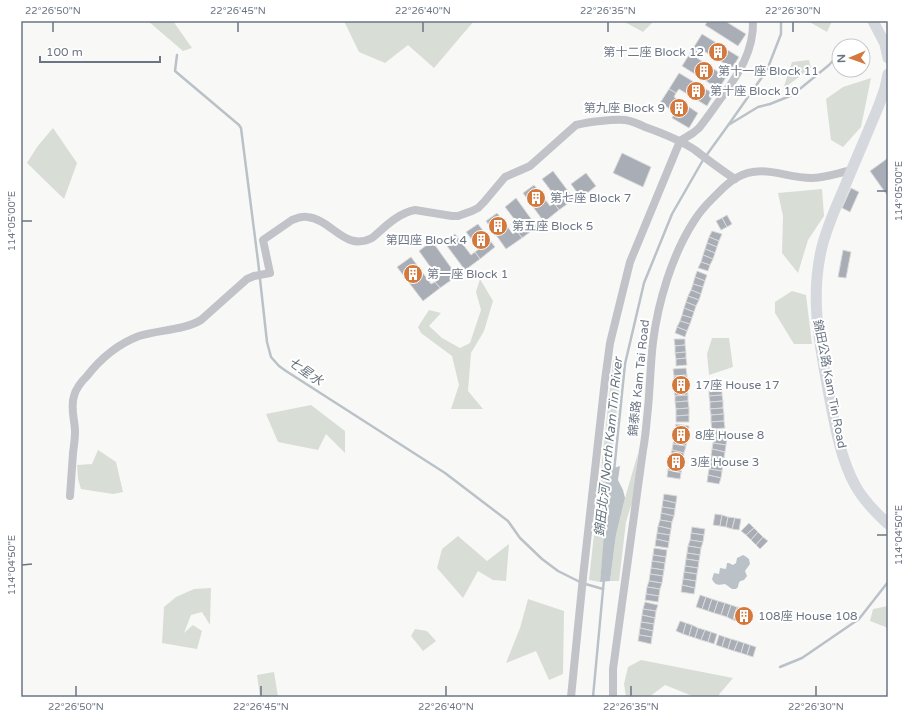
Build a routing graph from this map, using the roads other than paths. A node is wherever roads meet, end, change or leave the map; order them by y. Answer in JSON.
{"nodes":[{"id":1,"x":753,"y":21,"type":"edge"},
{"id":2,"x":873,"y":21,"type":"edge"},
{"id":3,"x":888,"y":58,"type":"edge"},
{"id":4,"x":888,"y":74,"type":"edge"},
{"id":5,"x":680,"y":142,"type":"junction"},
{"id":6,"x":852,"y":170,"type":"junction"},
{"id":7,"x":735,"y":179,"type":"junction"},
{"id":8,"x":70,"y":496,"type":"dead end"},
{"id":9,"x":888,"y":524,"type":"edge"},
{"id":10,"x":571,"y":697,"type":"edge"},
{"id":11,"x":613,"y":697,"type":"edge"}],
"edges":[{"from":1,"to":5,"type":"street"},
{"from":2,"to":3,"type":"main road"},
{"from":4,"to":6,"type":"main road","name":"錦田公路 Kam Tin Road"},
{"from":5,"to":7,"type":"street"},
{"from":5,"to":8,"type":"street"},
{"from":5,"to":10,"type":"street"},
{"from":6,"to":7,"type":"street","name":"錦泰路 Kam Tai Road"},
{"from":6,"to":9,"type":"main road","name":"錦田公路 Kam Tin Road"},
{"from":7,"to":11,"type":"street","name":"錦泰路 Kam Tai Road"}]}
